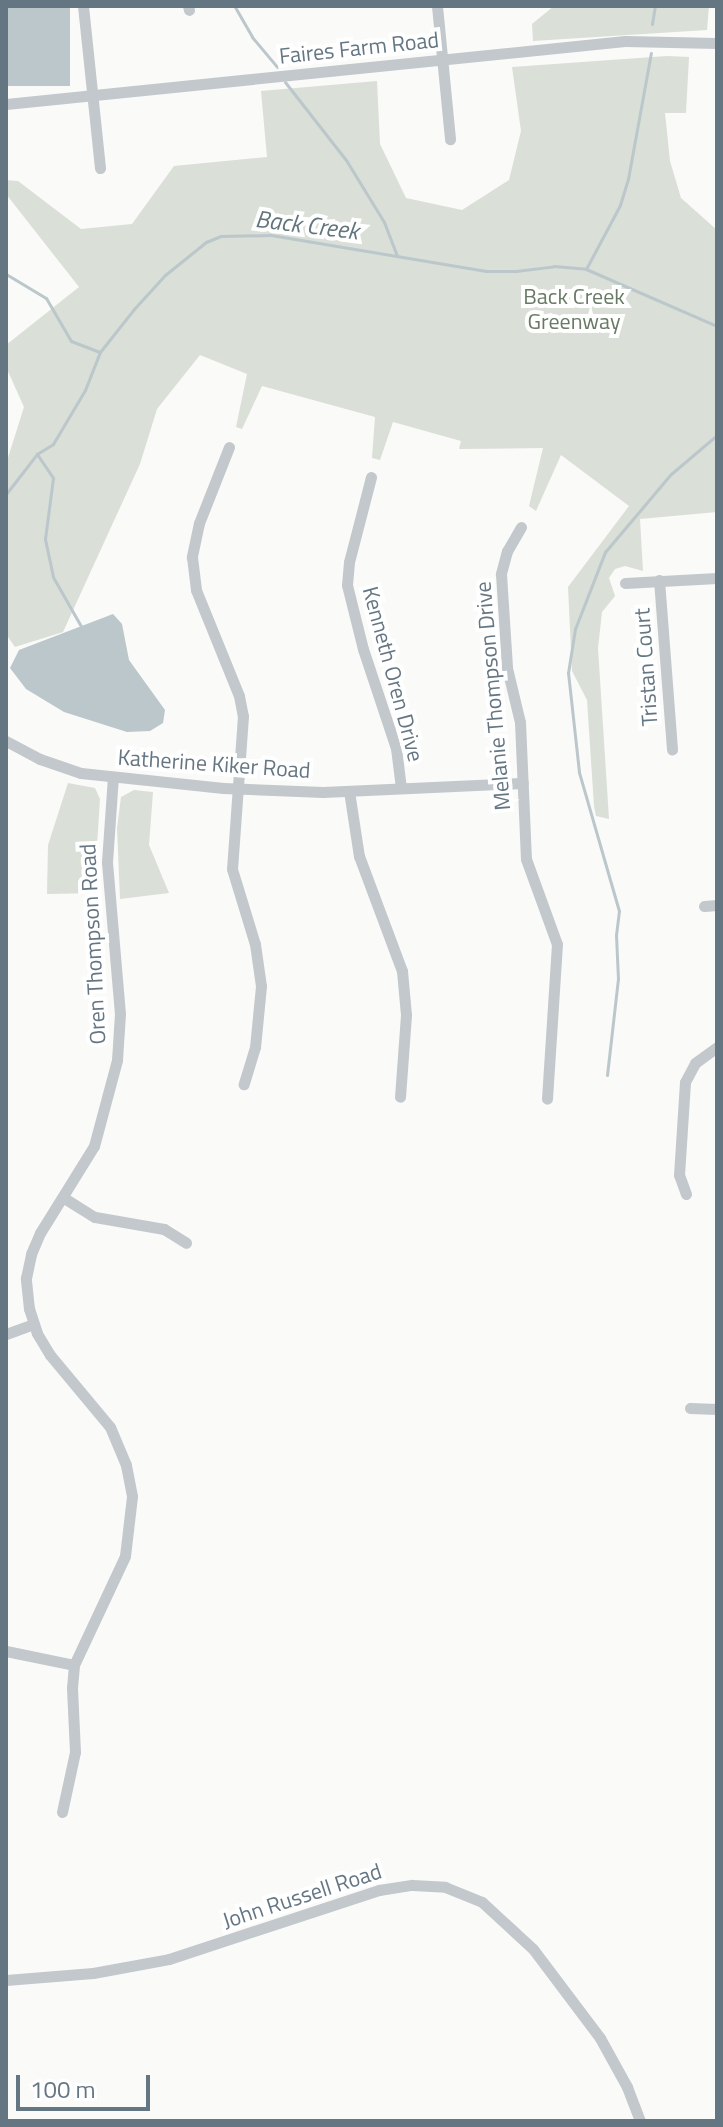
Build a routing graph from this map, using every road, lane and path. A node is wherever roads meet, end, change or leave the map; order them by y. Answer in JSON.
{"nodes":[{"id":1,"x":83,"y":6,"type":"edge"},
{"id":2,"x":437,"y":6,"type":"edge"},
{"id":3,"x":717,"y":43,"type":"edge"},
{"id":4,"x":442,"y":60,"type":"junction"},
{"id":5,"x":92,"y":95,"type":"junction"},
{"id":6,"x":6,"y":104,"type":"edge"},
{"id":7,"x":450,"y":139,"type":"dead end"},
{"id":8,"x":100,"y":168,"type":"dead end"},
{"id":9,"x":229,"y":447,"type":"dead end"},
{"id":10,"x":371,"y":477,"type":"dead end"},
{"id":11,"x":521,"y":527,"type":"dead end"},
{"id":12,"x":717,"y":578,"type":"edge"},
{"id":13,"x":659,"y":580,"type":"junction"},
{"id":14,"x":625,"y":583,"type":"dead end"},
{"id":15,"x":6,"y":741,"type":"edge"},
{"id":16,"x":672,"y":750,"type":"dead end"},
{"id":17,"x":113,"y":777,"type":"junction"},
{"id":18,"x":523,"y":783,"type":"junction"},
{"id":19,"x":401,"y":788,"type":"junction"},
{"id":20,"x":237,"y":789,"type":"junction"},
{"id":21,"x":349,"y":791,"type":"junction"},
{"id":22,"x":717,"y":905,"type":"edge"},
{"id":23,"x":704,"y":906,"type":"dead end"},
{"id":24,"x":717,"y":1047,"type":"edge"},
{"id":25,"x":244,"y":1084,"type":"dead end"},
{"id":26,"x":400,"y":1097,"type":"dead end"},
{"id":27,"x":547,"y":1099,"type":"dead end"},
{"id":28,"x":686,"y":1194,"type":"dead end"},
{"id":29,"x":64,"y":1198,"type":"junction"},
{"id":30,"x":186,"y":1243,"type":"dead end"},
{"id":31,"x":33,"y":1324,"type":"junction"},
{"id":32,"x":6,"y":1334,"type":"edge"},
{"id":33,"x":690,"y":1408,"type":"dead end"},
{"id":34,"x":717,"y":1409,"type":"edge"},
{"id":35,"x":6,"y":1651,"type":"edge"},
{"id":36,"x":74,"y":1665,"type":"junction"},
{"id":37,"x":62,"y":1812,"type":"dead end"},
{"id":38,"x":6,"y":1980,"type":"edge"},
{"id":39,"x":640,"y":2121,"type":"edge"}],
"edges":[{"from":1,"to":5,"type":"street"},
{"from":2,"to":4,"type":"street"},
{"from":3,"to":4,"type":"street","name":"Faires Farm Road"},
{"from":4,"to":5,"type":"street","name":"Faires Farm Road"},
{"from":4,"to":7,"type":"street"},
{"from":5,"to":6,"type":"street","name":"Faires Farm Road"},
{"from":5,"to":8,"type":"street"},
{"from":9,"to":20,"type":"street"},
{"from":10,"to":19,"type":"street","name":"Kenneth Oren Drive"},
{"from":11,"to":18,"type":"street","name":"Melanie Thompson Drive"},
{"from":12,"to":13,"type":"street"},
{"from":13,"to":14,"type":"street"},
{"from":13,"to":16,"type":"street","name":"Tristan Court"},
{"from":15,"to":17,"type":"street","name":"Katherine Kiker Road"},
{"from":17,"to":20,"type":"street","name":"Katherine Kiker Road"},
{"from":17,"to":29,"type":"street","name":"Oren Thompson Road"},
{"from":18,"to":19,"type":"street","name":"Katherine Kiker Road"},
{"from":18,"to":27,"type":"street","name":"Melanie Thompson Drive"},
{"from":19,"to":21,"type":"street","name":"Katherine Kiker Road"},
{"from":20,"to":21,"type":"street","name":"Katherine Kiker Road"},
{"from":20,"to":25,"type":"street"},
{"from":21,"to":26,"type":"street"},
{"from":22,"to":23,"type":"street"},
{"from":24,"to":28,"type":"street"},
{"from":29,"to":30,"type":"street"},
{"from":29,"to":31,"type":"street","name":"Oren Thompson Road"},
{"from":31,"to":32,"type":"street"},
{"from":31,"to":36,"type":"street","name":"Oren Thompson Road"},
{"from":33,"to":34,"type":"street"},
{"from":35,"to":36,"type":"street"},
{"from":36,"to":37,"type":"street","name":"Oren Thompson Road"},
{"from":38,"to":39,"type":"street","name":"John Russell Road"}]}
